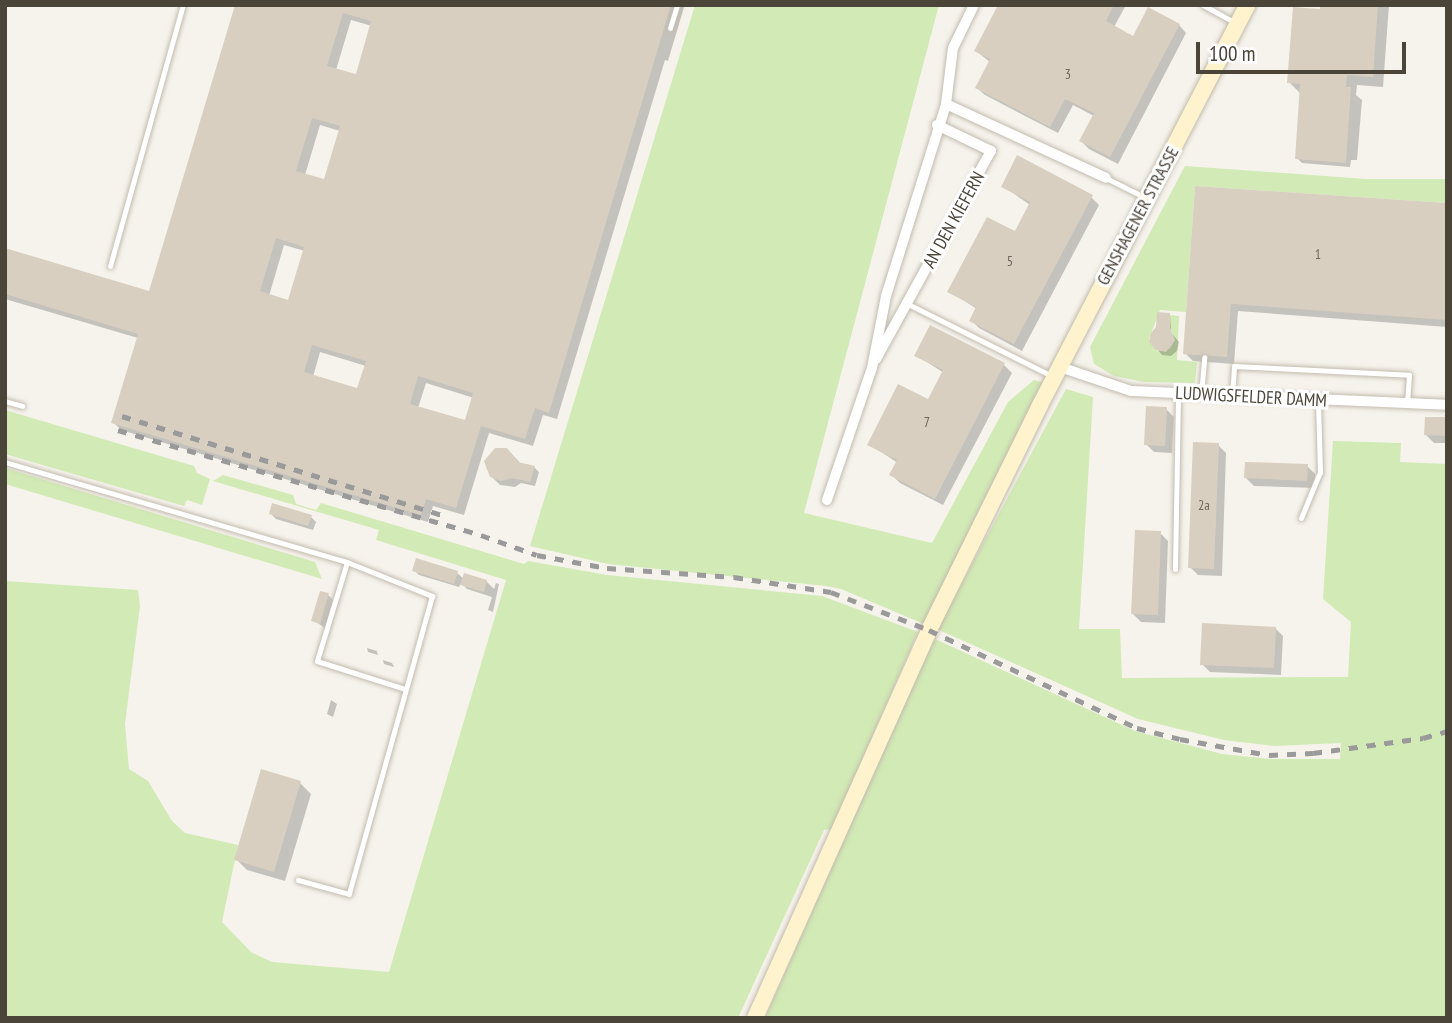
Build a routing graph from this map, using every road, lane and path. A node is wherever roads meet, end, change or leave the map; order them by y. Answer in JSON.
{"nodes":[{"id":1,"x":183,"y":5,"type":"edge"},
{"id":2,"x":677,"y":5,"type":"edge"},
{"id":3,"x":974,"y":5,"type":"edge"},
{"id":4,"x":1203,"y":5,"type":"edge"},
{"id":5,"x":1247,"y":5,"type":"edge"},
{"id":6,"x":1237,"y":24,"type":"junction"},
{"id":7,"x":670,"y":28,"type":"dead end"},
{"id":8,"x":946,"y":104,"type":"junction"},
{"id":9,"x":937,"y":125,"type":"junction"},
{"id":10,"x":1106,"y":178,"type":"joint"},
{"id":11,"x":1147,"y":198,"type":"junction"},
{"id":12,"x":110,"y":266,"type":"dead end"},
{"id":13,"x":886,"y":296,"type":"junction"},
{"id":14,"x":908,"y":304,"type":"junction"},
{"id":15,"x":1204,"y":357,"type":"dead end"},
{"id":16,"x":872,"y":368,"type":"junction"},
{"id":17,"x":1057,"y":372,"type":"junction"},
{"id":18,"x":1178,"y":394,"type":"junction"},
{"id":19,"x":1201,"y":395,"type":"junction"},
{"id":20,"x":1232,"y":396,"type":"junction"},
{"id":21,"x":1318,"y":400,"type":"junction"},
{"id":22,"x":5,"y":401,"type":"edge"},
{"id":23,"x":1407,"y":404,"type":"junction"},
{"id":24,"x":1447,"y":405,"type":"edge"},
{"id":25,"x":22,"y":406,"type":"dead end"},
{"id":26,"x":5,"y":462,"type":"edge"},
{"id":27,"x":827,"y":500,"type":"dead end"},
{"id":28,"x":1301,"y":518,"type":"dead end"},
{"id":29,"x":346,"y":562,"type":"junction"},
{"id":30,"x":1175,"y":569,"type":"dead end"},
{"id":31,"x":405,"y":689,"type":"junction"},
{"id":32,"x":298,"y":880,"type":"dead end"},
{"id":33,"x":755,"y":1018,"type":"edge"}],
"edges":[{"from":1,"to":12,"type":"lane"},
{"from":2,"to":7,"type":"lane"},
{"from":3,"to":8,"type":"street","name":"AN DEN KIEFERN"},
{"from":4,"to":6,"type":"lane"},
{"from":5,"to":6,"type":"main road","name":"GENSHAGENER STRASSE"},
{"from":6,"to":11,"type":"main road","name":"GENSHAGENER STRASSE"},
{"from":8,"to":9,"type":"street","name":"AN DEN KIEFERN"},
{"from":8,"to":10,"type":"street"},
{"from":9,"to":13,"type":"street","name":"AN DEN KIEFERN"},
{"from":9,"to":14,"type":"street","name":"AN DEN KIEFERN"},
{"from":10,"to":11,"type":"lane"},
{"from":11,"to":17,"type":"main road","name":"GENSHAGENER STRASSE"},
{"from":13,"to":14,"type":"street"},
{"from":13,"to":16,"type":"street","name":"AN DEN KIEFERN"},
{"from":14,"to":16,"type":"street","name":"AN DEN KIEFERN"},
{"from":14,"to":17,"type":"lane"},
{"from":15,"to":19,"type":"lane"},
{"from":16,"to":27,"type":"street","name":"AN DEN KIEFERN"},
{"from":17,"to":18,"type":"street","name":"LUDWIGSFELDER DAMM"},
{"from":17,"to":33,"type":"main road","name":"GENSHAGENER STRASSE"},
{"from":18,"to":19,"type":"street","name":"LUDWIGSFELDER DAMM"},
{"from":18,"to":30,"type":"lane"},
{"from":19,"to":20,"type":"street","name":"LUDWIGSFELDER DAMM"},
{"from":20,"to":21,"type":"street","name":"LUDWIGSFELDER DAMM"},
{"from":20,"to":23,"type":"lane"},
{"from":21,"to":23,"type":"street","name":"LUDWIGSFELDER DAMM"},
{"from":21,"to":28,"type":"lane"},
{"from":22,"to":25,"type":"lane"},
{"from":23,"to":24,"type":"street","name":"LUDWIGSFELDER DAMM"},
{"from":26,"to":29,"type":"lane"},
{"from":29,"to":31,"type":"lane"},
{"from":29,"to":31,"type":"lane"},
{"from":31,"to":32,"type":"lane"}]}
